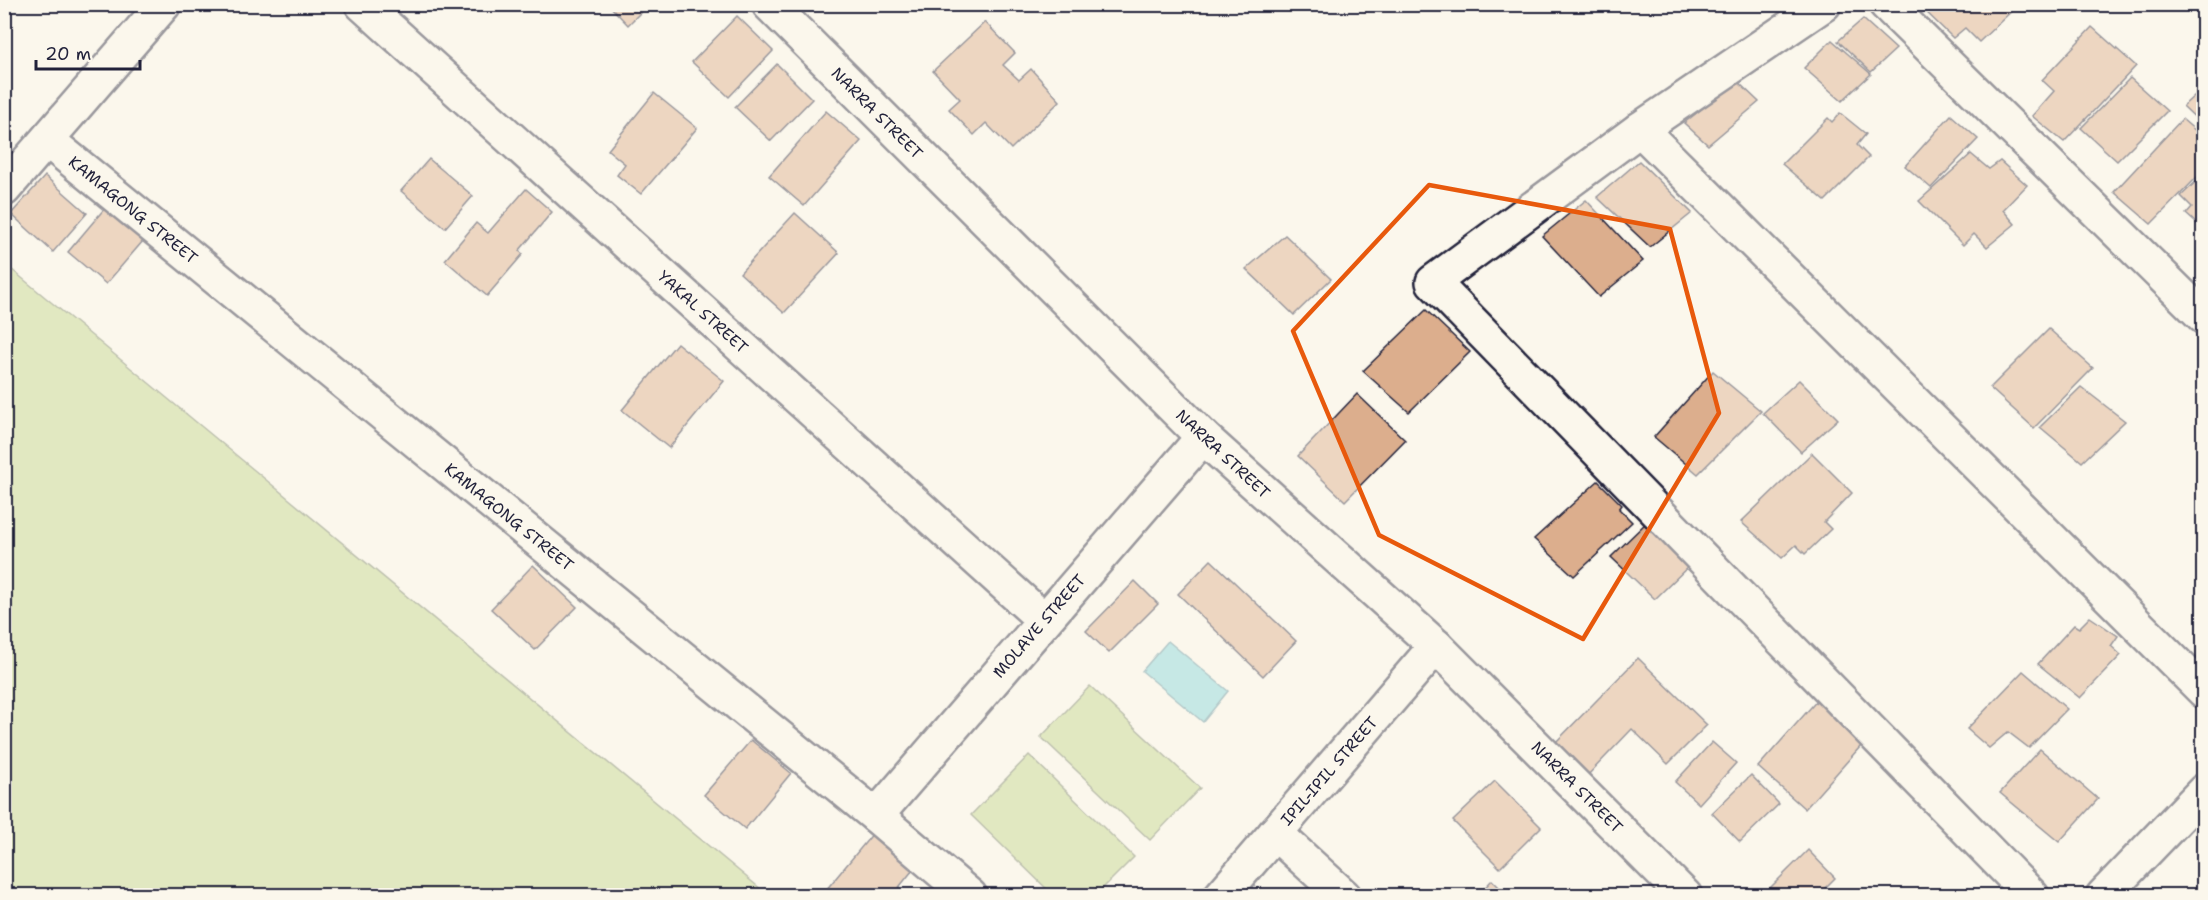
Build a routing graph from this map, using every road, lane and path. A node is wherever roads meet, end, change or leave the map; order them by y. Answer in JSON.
{"nodes":[{"id":1,"x":164,"y":4,"type":"edge"},
{"id":2,"x":362,"y":4,"type":"edge"},
{"id":3,"x":769,"y":4,"type":"edge"},
{"id":4,"x":1824,"y":4,"type":"edge"},
{"id":5,"x":1886,"y":4,"type":"edge"},
{"id":6,"x":1640,"y":129,"type":"junction"},
{"id":7,"x":47,"y":140,"type":"junction"},
{"id":8,"x":4,"y":189,"type":"edge"},
{"id":9,"x":2204,"y":317,"type":"edge"},
{"id":10,"x":1203,"y":437,"type":"junction"},
{"id":11,"x":1044,"y":620,"type":"junction"},
{"id":12,"x":1436,"y":646,"type":"junction"},
{"id":13,"x":2204,"y":691,"type":"edge"},
{"id":14,"x":2204,"y":791,"type":"edge"},
{"id":15,"x":876,"y":816,"type":"junction"},
{"id":16,"x":1275,"y":833,"type":"junction"},
{"id":17,"x":970,"y":896,"type":"edge"},
{"id":18,"x":1221,"y":896,"type":"edge"},
{"id":19,"x":1344,"y":896,"type":"edge"},
{"id":20,"x":1685,"y":896,"type":"edge"},
{"id":21,"x":2032,"y":896,"type":"edge"},
{"id":22,"x":2103,"y":896,"type":"edge"}],
"edges":[{"from":1,"to":7,"type":"street"},
{"from":2,"to":11,"type":"street","name":"YAKAL STREET"},
{"from":3,"to":10,"type":"street","name":"NARRA STREET"},
{"from":4,"to":6,"type":"street"},
{"from":5,"to":9,"type":"street"},
{"from":6,"to":13,"type":"street"},
{"from":6,"to":21,"type":"street"},
{"from":7,"to":8,"type":"street"},
{"from":7,"to":15,"type":"street","name":"KAMAGONG STREET"},
{"from":10,"to":11,"type":"street","name":"MOLAVE STREET"},
{"from":10,"to":12,"type":"street","name":"NARRA STREET"},
{"from":11,"to":15,"type":"street","name":"MOLAVE STREET"},
{"from":12,"to":16,"type":"street","name":"IPIL-IPIL STREET"},
{"from":12,"to":20,"type":"street","name":"NARRA STREET"},
{"from":14,"to":22,"type":"street"},
{"from":15,"to":17,"type":"street","name":"KAMAGONG STREET"},
{"from":16,"to":18,"type":"street","name":"IPIL-IPIL STREET"},
{"from":16,"to":19,"type":"street"}]}
